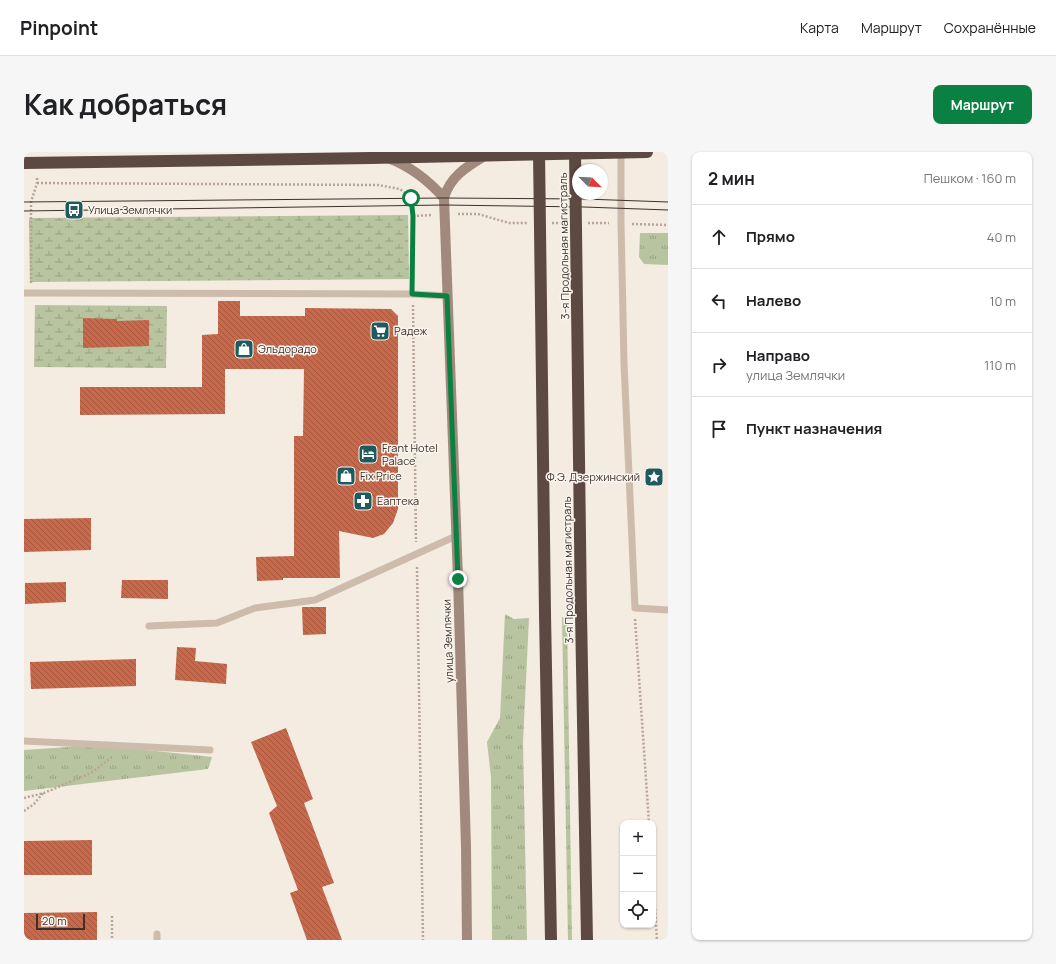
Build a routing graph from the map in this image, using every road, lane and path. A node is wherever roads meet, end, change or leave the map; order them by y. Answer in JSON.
{"nodes":[{"id":1,"x":539,"y":152,"type":"edge"},
{"id":2,"x":575,"y":152,"type":"edge"},
{"id":3,"x":647,"y":152,"type":"edge"},
{"id":4,"x":621,"y":153,"type":"edge"},
{"id":5,"x":486,"y":155,"type":"junction"},
{"id":6,"x":387,"y":158,"type":"junction"},
{"id":7,"x":24,"y":163,"type":"edge"},
{"id":8,"x":37,"y":183,"type":"dead end"},
{"id":9,"x":444,"y":198,"type":"junction"},
{"id":10,"x":31,"y":202,"type":"dead end"},
{"id":11,"x":28,"y":293,"type":"edge"},
{"id":12,"x":412,"y":294,"type":"junction"},
{"id":13,"x":447,"y":296,"type":"junction"},
{"id":14,"x":456,"y":536,"type":"junction"},
{"id":15,"x":416,"y":553,"type":"junction"},
{"id":16,"x":634,"y":608,"type":"junction"},
{"id":17,"x":668,"y":610,"type":"edge"},
{"id":18,"x":149,"y":626,"type":"dead end"},
{"id":19,"x":24,"y":741,"type":"edge"},
{"id":20,"x":210,"y":750,"type":"dead end"},
{"id":21,"x":118,"y":753,"type":"dead end"},
{"id":22,"x":44,"y":793,"type":"junction"},
{"id":23,"x":24,"y":798,"type":"edge"},
{"id":24,"x":24,"y":811,"type":"edge"},
{"id":25,"x":650,"y":820,"type":"edge"},
{"id":26,"x":654,"y":892,"type":"edge"},
{"id":27,"x":112,"y":916,"type":"dead end"},
{"id":28,"x":112,"y":940,"type":"edge"},
{"id":29,"x":423,"y":940,"type":"edge"},
{"id":30,"x":467,"y":940,"type":"edge"},
{"id":31,"x":551,"y":940,"type":"edge"},
{"id":32,"x":587,"y":940,"type":"edge"},
{"id":33,"x":657,"y":940,"type":"edge"}],
"edges":[{"from":1,"to":31,"type":"highway","bridge":true},
{"from":2,"to":32,"type":"highway","name":"3-я Продольная магистраль","bridge":true},
{"from":3,"to":4,"type":"highway"},
{"from":4,"to":5,"type":"highway"},
{"from":4,"to":16,"type":"lane"},
{"from":5,"to":6,"type":"highway"},
{"from":5,"to":9,"type":"main road"},
{"from":6,"to":7,"type":"highway"},
{"from":6,"to":9,"type":"main road"},
{"from":8,"to":12,"type":"path"},
{"from":9,"to":13,"type":"main road","name":"улица Землячки"},
{"from":10,"to":11,"type":"path"},
{"from":11,"to":12,"type":"lane"},
{"from":12,"to":13,"type":"lane"},
{"from":12,"to":15,"type":"path"},
{"from":13,"to":14,"type":"main road","name":"улица Землячки"},
{"from":14,"to":15,"type":"lane"},
{"from":14,"to":30,"type":"main road","name":"улица Землячки"},
{"from":15,"to":18,"type":"lane"},
{"from":15,"to":29,"type":"path"},
{"from":16,"to":17,"type":"lane"},
{"from":16,"to":25,"type":"path"},
{"from":19,"to":20,"type":"lane"},
{"from":21,"to":22,"type":"path"},
{"from":22,"to":23,"type":"path"},
{"from":22,"to":24,"type":"path"},
{"from":26,"to":33,"type":"path"},
{"from":27,"to":28,"type":"path"}]}
